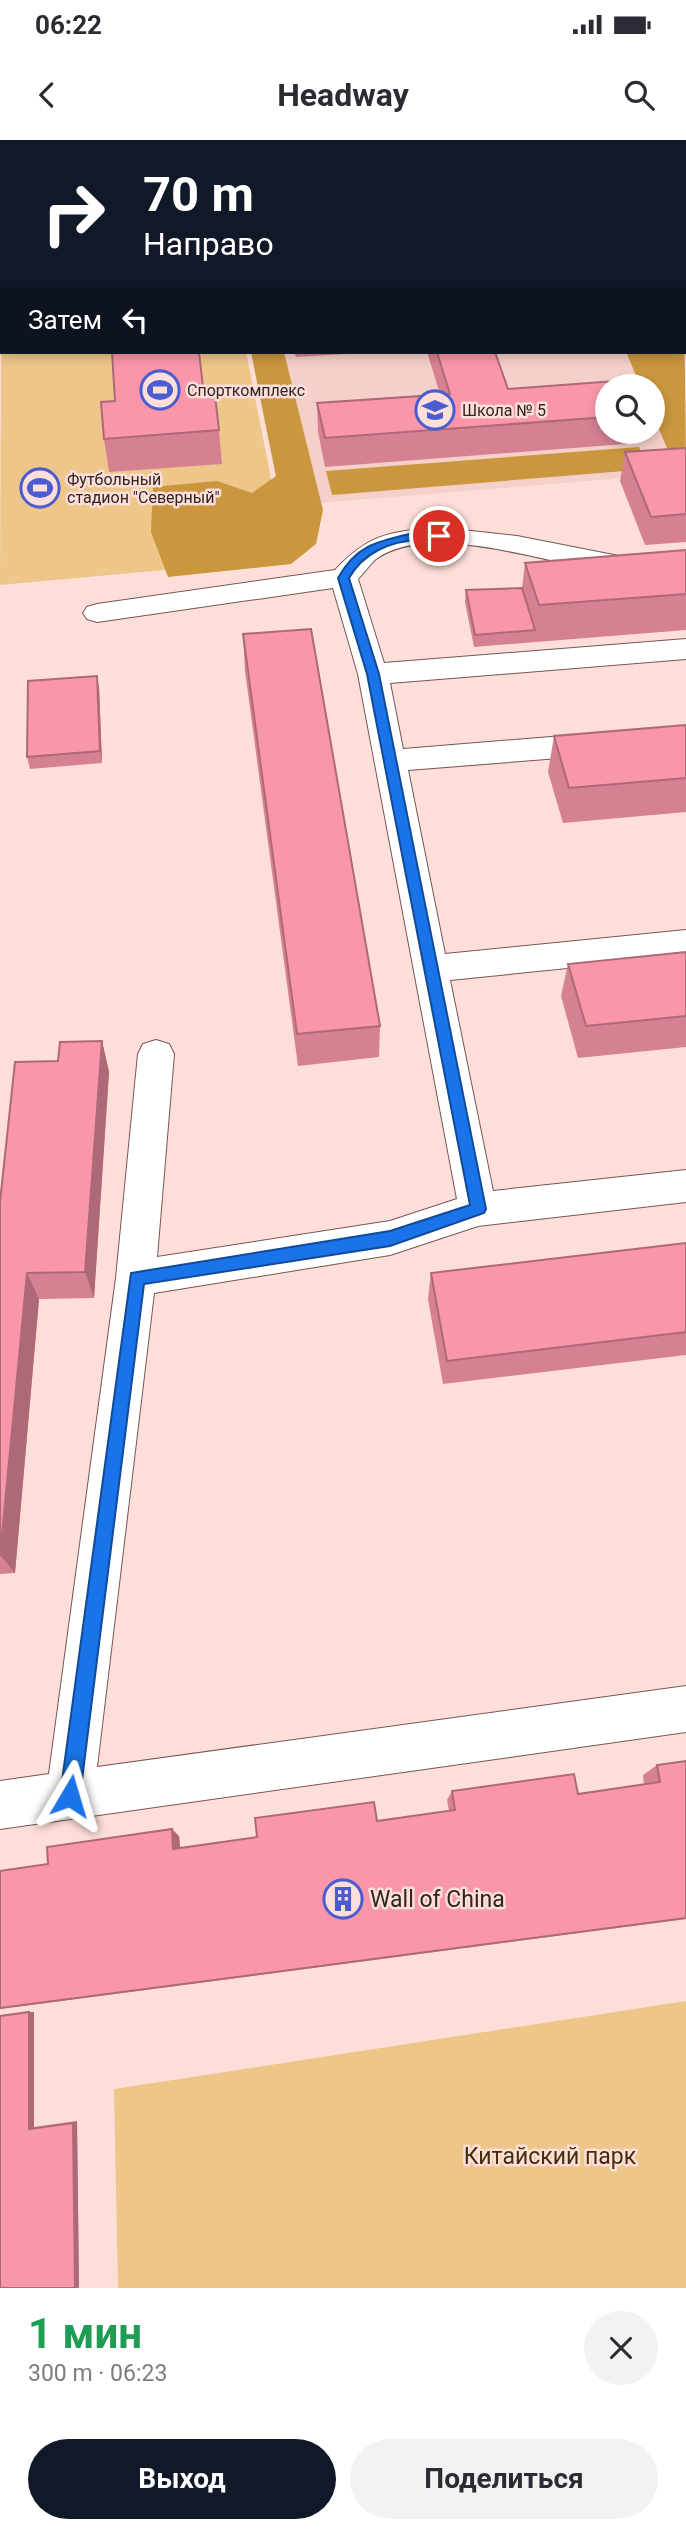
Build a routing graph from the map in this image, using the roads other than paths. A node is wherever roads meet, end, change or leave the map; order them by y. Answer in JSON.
{"nodes":[{"id":1,"x":686,"y":564,"type":"edge"},
{"id":2,"x":344,"y":578,"type":"junction"},
{"id":3,"x":97,"y":613,"type":"dead end"},
{"id":4,"x":686,"y":649,"type":"edge"},
{"id":5,"x":373,"y":674,"type":"junction"},
{"id":6,"x":686,"y":737,"type":"edge"},
{"id":7,"x":390,"y":761,"type":"junction"},
{"id":8,"x":686,"y":943,"type":"edge"},
{"id":9,"x":431,"y":969,"type":"junction"},
{"id":10,"x":156,"y":1054,"type":"dead end"},
{"id":11,"x":686,"y":1186,"type":"edge"},
{"id":12,"x":478,"y":1209,"type":"junction"},
{"id":13,"x":136,"y":1278,"type":"junction"},
{"id":14,"x":686,"y":1709,"type":"edge"},
{"id":15,"x":70,"y":1796,"type":"junction"},
{"id":16,"x":0,"y":1805,"type":"edge"}],
"edges":[{"from":1,"to":2,"type":"lane"},
{"from":2,"to":3,"type":"lane"},
{"from":2,"to":5,"type":"lane"},
{"from":4,"to":5,"type":"lane"},
{"from":5,"to":7,"type":"lane"},
{"from":6,"to":7,"type":"lane"},
{"from":7,"to":9,"type":"lane"},
{"from":8,"to":9,"type":"lane"},
{"from":9,"to":12,"type":"lane"},
{"from":10,"to":13,"type":"lane"},
{"from":11,"to":12,"type":"lane"},
{"from":12,"to":13,"type":"lane"},
{"from":13,"to":15,"type":"lane"},
{"from":14,"to":15,"type":"lane"},
{"from":15,"to":16,"type":"lane"}]}
